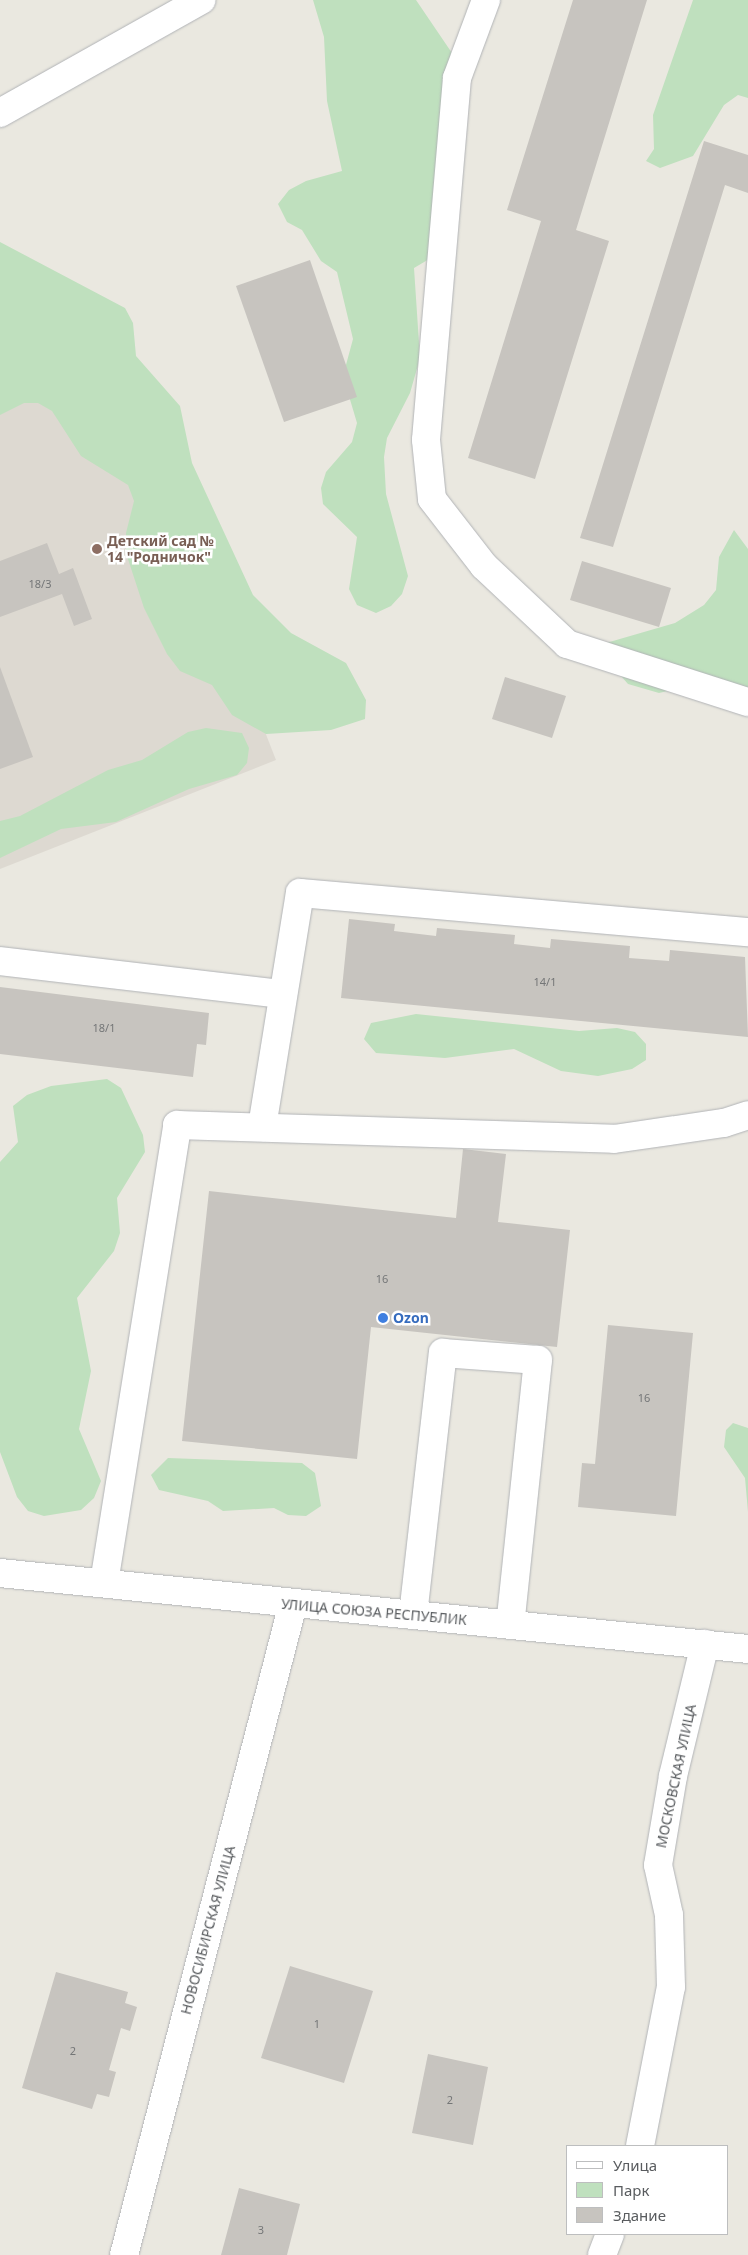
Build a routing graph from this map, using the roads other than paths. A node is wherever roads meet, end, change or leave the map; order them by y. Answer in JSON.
{"nodes":[{"id":1,"x":201,"y":0,"type":"edge"},
{"id":2,"x":486,"y":0,"type":"edge"},
{"id":3,"x":0,"y":113,"type":"edge"},
{"id":4,"x":748,"y":702,"type":"edge"},
{"id":5,"x":748,"y":932,"type":"edge"},
{"id":6,"x":0,"y":961,"type":"edge"},
{"id":7,"x":281,"y":994,"type":"junction"},
{"id":8,"x":748,"y":1115,"type":"edge"},
{"id":9,"x":262,"y":1128,"type":"junction"},
{"id":10,"x":0,"y":1573,"type":"edge"},
{"id":11,"x":104,"y":1583,"type":"junction"},
{"id":12,"x":293,"y":1604,"type":"junction"},
{"id":13,"x":413,"y":1615,"type":"junction"},
{"id":14,"x":510,"y":1625,"type":"junction"},
{"id":15,"x":705,"y":1644,"type":"junction"},
{"id":16,"x":748,"y":1649,"type":"edge"},
{"id":17,"x":640,"y":2145,"type":"edge"},
{"id":18,"x":610,"y":2235,"type":"edge"},
{"id":19,"x":124,"y":2255,"type":"edge"},
{"id":20,"x":602,"y":2255,"type":"edge"}],
"edges":[{"from":1,"to":3,"type":"street"},
{"from":2,"to":4,"type":"street"},
{"from":5,"to":7,"type":"street"},
{"from":6,"to":7,"type":"street"},
{"from":7,"to":9,"type":"street"},
{"from":8,"to":9,"type":"street"},
{"from":9,"to":11,"type":"street"},
{"from":10,"to":11,"type":"street","name":"УЛИЦА СОЮЗА РЕСПУБЛИК"},
{"from":11,"to":12,"type":"street","name":"УЛИЦА СОЮЗА РЕСПУБЛИК"},
{"from":12,"to":13,"type":"street","name":"УЛИЦА СОЮЗА РЕСПУБЛИК"},
{"from":12,"to":19,"type":"street","name":"НОВОСИБИРСКАЯ УЛИЦА"},
{"from":13,"to":14,"type":"street","name":"УЛИЦА СОЮЗА РЕСПУБЛИК"},
{"from":13,"to":14,"type":"street"},
{"from":14,"to":15,"type":"street","name":"УЛИЦА СОЮЗА РЕСПУБЛИК"},
{"from":15,"to":16,"type":"street","name":"УЛИЦА СОЮЗА РЕСПУБЛИК"},
{"from":15,"to":17,"type":"street","name":"МОСКОВСКАЯ УЛИЦА"},
{"from":18,"to":20,"type":"street"}]}
